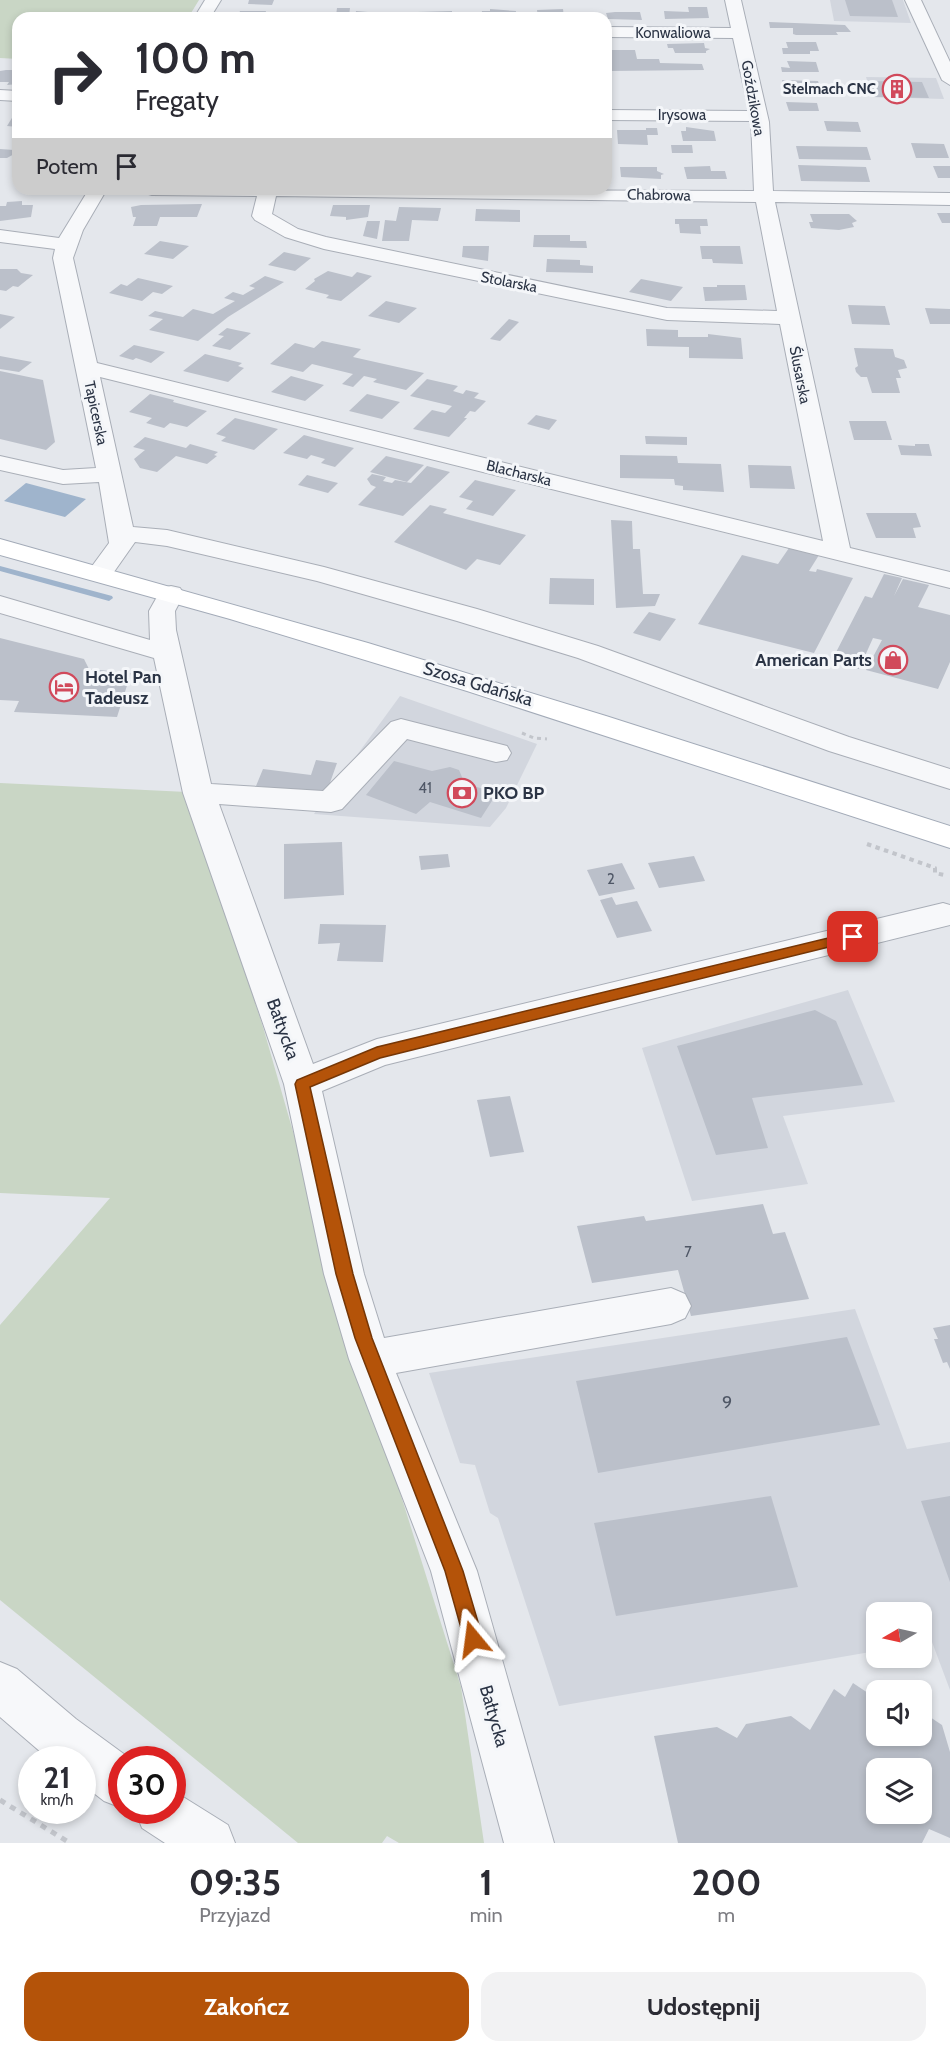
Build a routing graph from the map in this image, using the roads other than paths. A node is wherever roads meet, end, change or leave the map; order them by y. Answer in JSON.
{"nodes":[{"id":1,"x":733,"y":0,"type":"edge"},
{"id":2,"x":914,"y":0,"type":"edge"},
{"id":3,"x":612,"y":33,"type":"edge"},
{"id":4,"x":740,"y":33,"type":"junction"},
{"id":5,"x":950,"y":80,"type":"edge"},
{"id":6,"x":612,"y":115,"type":"edge"},
{"id":7,"x":758,"y":116,"type":"junction"},
{"id":8,"x":94,"y":195,"type":"edge"},
{"id":9,"x":267,"y":195,"type":"edge"},
{"id":10,"x":599,"y":195,"type":"edge"},
{"id":11,"x":764,"y":197,"type":"junction"},
{"id":12,"x":950,"y":199,"type":"edge"},
{"id":13,"x":0,"y":236,"type":"edge"},
{"id":14,"x":66,"y":245,"type":"junction"},
{"id":15,"x":788,"y":318,"type":"junction"},
{"id":16,"x":87,"y":367,"type":"junction"},
{"id":17,"x":0,"y":463,"type":"edge"},
{"id":18,"x":109,"y":474,"type":"junction"},
{"id":19,"x":123,"y":533,"type":"junction"},
{"id":20,"x":0,"y":547,"type":"edge"},
{"id":21,"x":838,"y":552,"type":"junction"},
{"id":22,"x":100,"y":573,"type":"junction"},
{"id":23,"x":950,"y":580,"type":"edge"},
{"id":24,"x":171,"y":594,"type":"junction"},
{"id":25,"x":0,"y":604,"type":"edge"},
{"id":26,"x":166,"y":653,"type":"junction"},
{"id":27,"x":495,"y":753,"type":"dead end"},
{"id":28,"x":950,"y":779,"type":"edge"},
{"id":29,"x":198,"y":793,"type":"junction"},
{"id":30,"x":950,"y":837,"type":"edge"},
{"id":31,"x":948,"y":913,"type":"edge"},
{"id":32,"x":302,"y":1084,"type":"junction"},
{"id":33,"x":671,"y":1306,"type":"dead end"},
{"id":34,"x":370,"y":1359,"type":"junction"},
{"id":35,"x":0,"y":1686,"type":"edge"},
{"id":36,"x":108,"y":1773,"type":"edge"},
{"id":37,"x":181,"y":1824,"type":"edge"},
{"id":38,"x":210,"y":1843,"type":"edge"},
{"id":39,"x":530,"y":1843,"type":"edge"}],
"edges":[{"from":1,"to":4,"type":"street","name":"Goździkowa"},
{"from":2,"to":5,"type":"street"},
{"from":3,"to":4,"type":"street","name":"Konwaliowa"},
{"from":4,"to":7,"type":"street","name":"Goździkowa"},
{"from":6,"to":7,"type":"street","name":"Irysowa"},
{"from":7,"to":11,"type":"street","name":"Goździkowa"},
{"from":8,"to":14,"type":"street"},
{"from":9,"to":15,"type":"street","name":"Stolarska"},
{"from":10,"to":11,"type":"street","name":"Chabrowa"},
{"from":11,"to":12,"type":"street","name":"Chabrowa"},
{"from":11,"to":15,"type":"street","name":"Ślusarska"},
{"from":13,"to":14,"type":"street"},
{"from":14,"to":16,"type":"street","name":"Tapicerska"},
{"from":15,"to":21,"type":"street","name":"Ślusarska"},
{"from":16,"to":18,"type":"street","name":"Tapicerska"},
{"from":16,"to":21,"type":"street","name":"Blacharska"},
{"from":17,"to":18,"type":"street"},
{"from":18,"to":19,"type":"street","name":"Tapicerska"},
{"from":19,"to":22,"type":"street"},
{"from":19,"to":28,"type":"street"},
{"from":20,"to":22,"type":"main road","name":"Szosa Gdańska"},
{"from":21,"to":23,"type":"street","name":"Blacharska"},
{"from":22,"to":24,"type":"main road","name":"Szosa Gdańska"},
{"from":24,"to":26,"type":"street","name":"Bałtycka"},
{"from":24,"to":30,"type":"main road","name":"Szosa Gdańska"},
{"from":25,"to":26,"type":"street"},
{"from":26,"to":29,"type":"street","name":"Bałtycka"},
{"from":27,"to":29,"type":"street"},
{"from":29,"to":32,"type":"street","name":"Bałtycka"},
{"from":31,"to":32,"type":"street"},
{"from":32,"to":34,"type":"street","name":"Bałtycka"},
{"from":33,"to":34,"type":"street"},
{"from":34,"to":39,"type":"street","name":"Bałtycka"},
{"from":35,"to":36,"type":"street"},
{"from":37,"to":38,"type":"street"}]}
